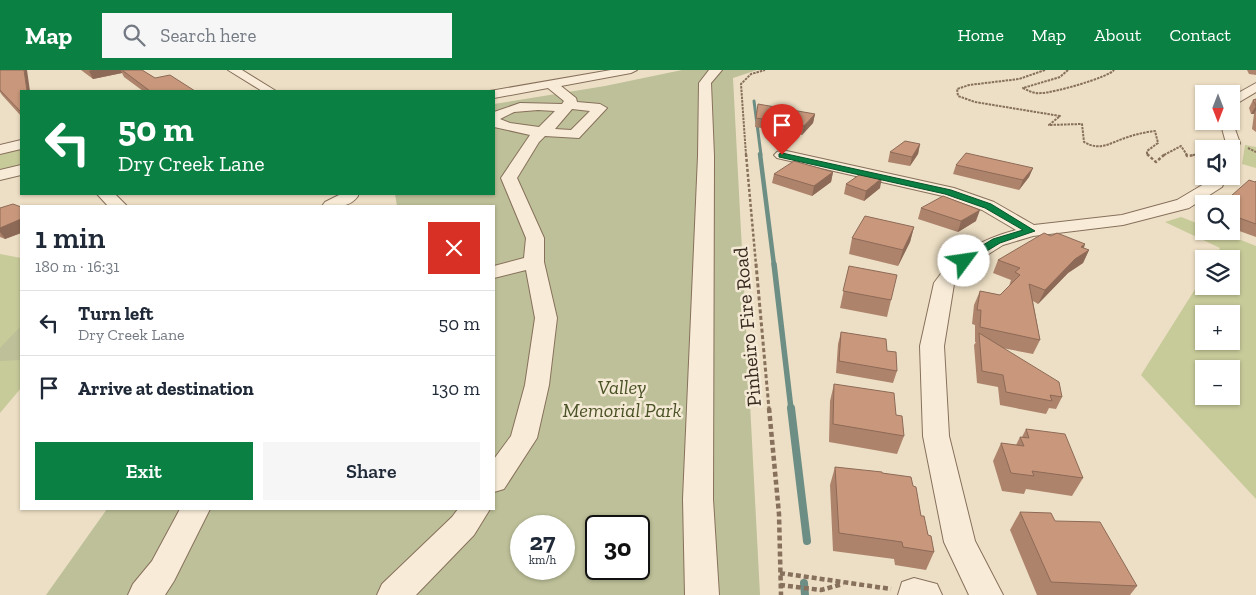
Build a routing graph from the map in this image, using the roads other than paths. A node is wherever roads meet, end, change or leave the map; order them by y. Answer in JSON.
{"nodes":[{"id":1,"x":234,"y":70,"type":"edge"},
{"id":2,"x":631,"y":70,"type":"edge"},
{"id":3,"x":716,"y":70,"type":"edge"},
{"id":4,"x":551,"y":84,"type":"junction"},
{"id":5,"x":1256,"y":87,"type":"edge"},
{"id":6,"x":268,"y":90,"type":"edge"},
{"id":7,"x":495,"y":94,"type":"edge"},
{"id":8,"x":1240,"y":96,"type":"edge"},
{"id":9,"x":567,"y":106,"type":"junction"},
{"id":10,"x":495,"y":116,"type":"edge"},
{"id":11,"x":495,"y":122,"type":"edge"},
{"id":12,"x":544,"y":131,"type":"junction"},
{"id":13,"x":20,"y":144,"type":"edge"},
{"id":14,"x":0,"y":150,"type":"edge"},
{"id":15,"x":782,"y":155,"type":"dead end"},
{"id":16,"x":495,"y":168,"type":"edge"},
{"id":17,"x":20,"y":170,"type":"edge"},
{"id":18,"x":513,"y":172,"type":"junction"},
{"id":19,"x":0,"y":175,"type":"edge"},
{"id":20,"x":1214,"y":185,"type":"edge"},
{"id":21,"x":106,"y":195,"type":"edge"},
{"id":22,"x":350,"y":195,"type":"edge"},
{"id":23,"x":117,"y":205,"type":"edge"},
{"id":24,"x":334,"y":205,"type":"edge"},
{"id":25,"x":1031,"y":231,"type":"junction"},
{"id":26,"x":534,"y":262,"type":"junction"},
{"id":27,"x":495,"y":272,"type":"edge"},
{"id":28,"x":495,"y":480,"type":"edge"},
{"id":29,"x":194,"y":510,"type":"edge"},
{"id":30,"x":474,"y":510,"type":"edge"},
{"id":31,"x":145,"y":595,"type":"edge"},
{"id":32,"x":394,"y":595,"type":"edge"},
{"id":33,"x":702,"y":595,"type":"edge"},
{"id":34,"x":986,"y":595,"type":"edge"}],
"edges":[{"from":1,"to":6,"type":"street"},
{"from":2,"to":4,"type":"street"},
{"from":3,"to":33,"type":"street"},
{"from":4,"to":7,"type":"street"},
{"from":4,"to":9,"type":"street"},
{"from":5,"to":8,"type":"street"},
{"from":9,"to":10,"type":"street"},
{"from":9,"to":12,"type":"street"},
{"from":9,"to":12,"type":"street"},
{"from":11,"to":12,"type":"street"},
{"from":12,"to":18,"type":"street"},
{"from":13,"to":14,"type":"street"},
{"from":15,"to":25,"type":"street"},
{"from":16,"to":18,"type":"street"},
{"from":17,"to":19,"type":"street"},
{"from":18,"to":26,"type":"street"},
{"from":20,"to":25,"type":"street"},
{"from":21,"to":23,"type":"street"},
{"from":22,"to":24,"type":"street"},
{"from":25,"to":34,"type":"street"},
{"from":26,"to":27,"type":"street"},
{"from":26,"to":28,"type":"street"},
{"from":29,"to":31,"type":"street"},
{"from":30,"to":32,"type":"street"}]}
